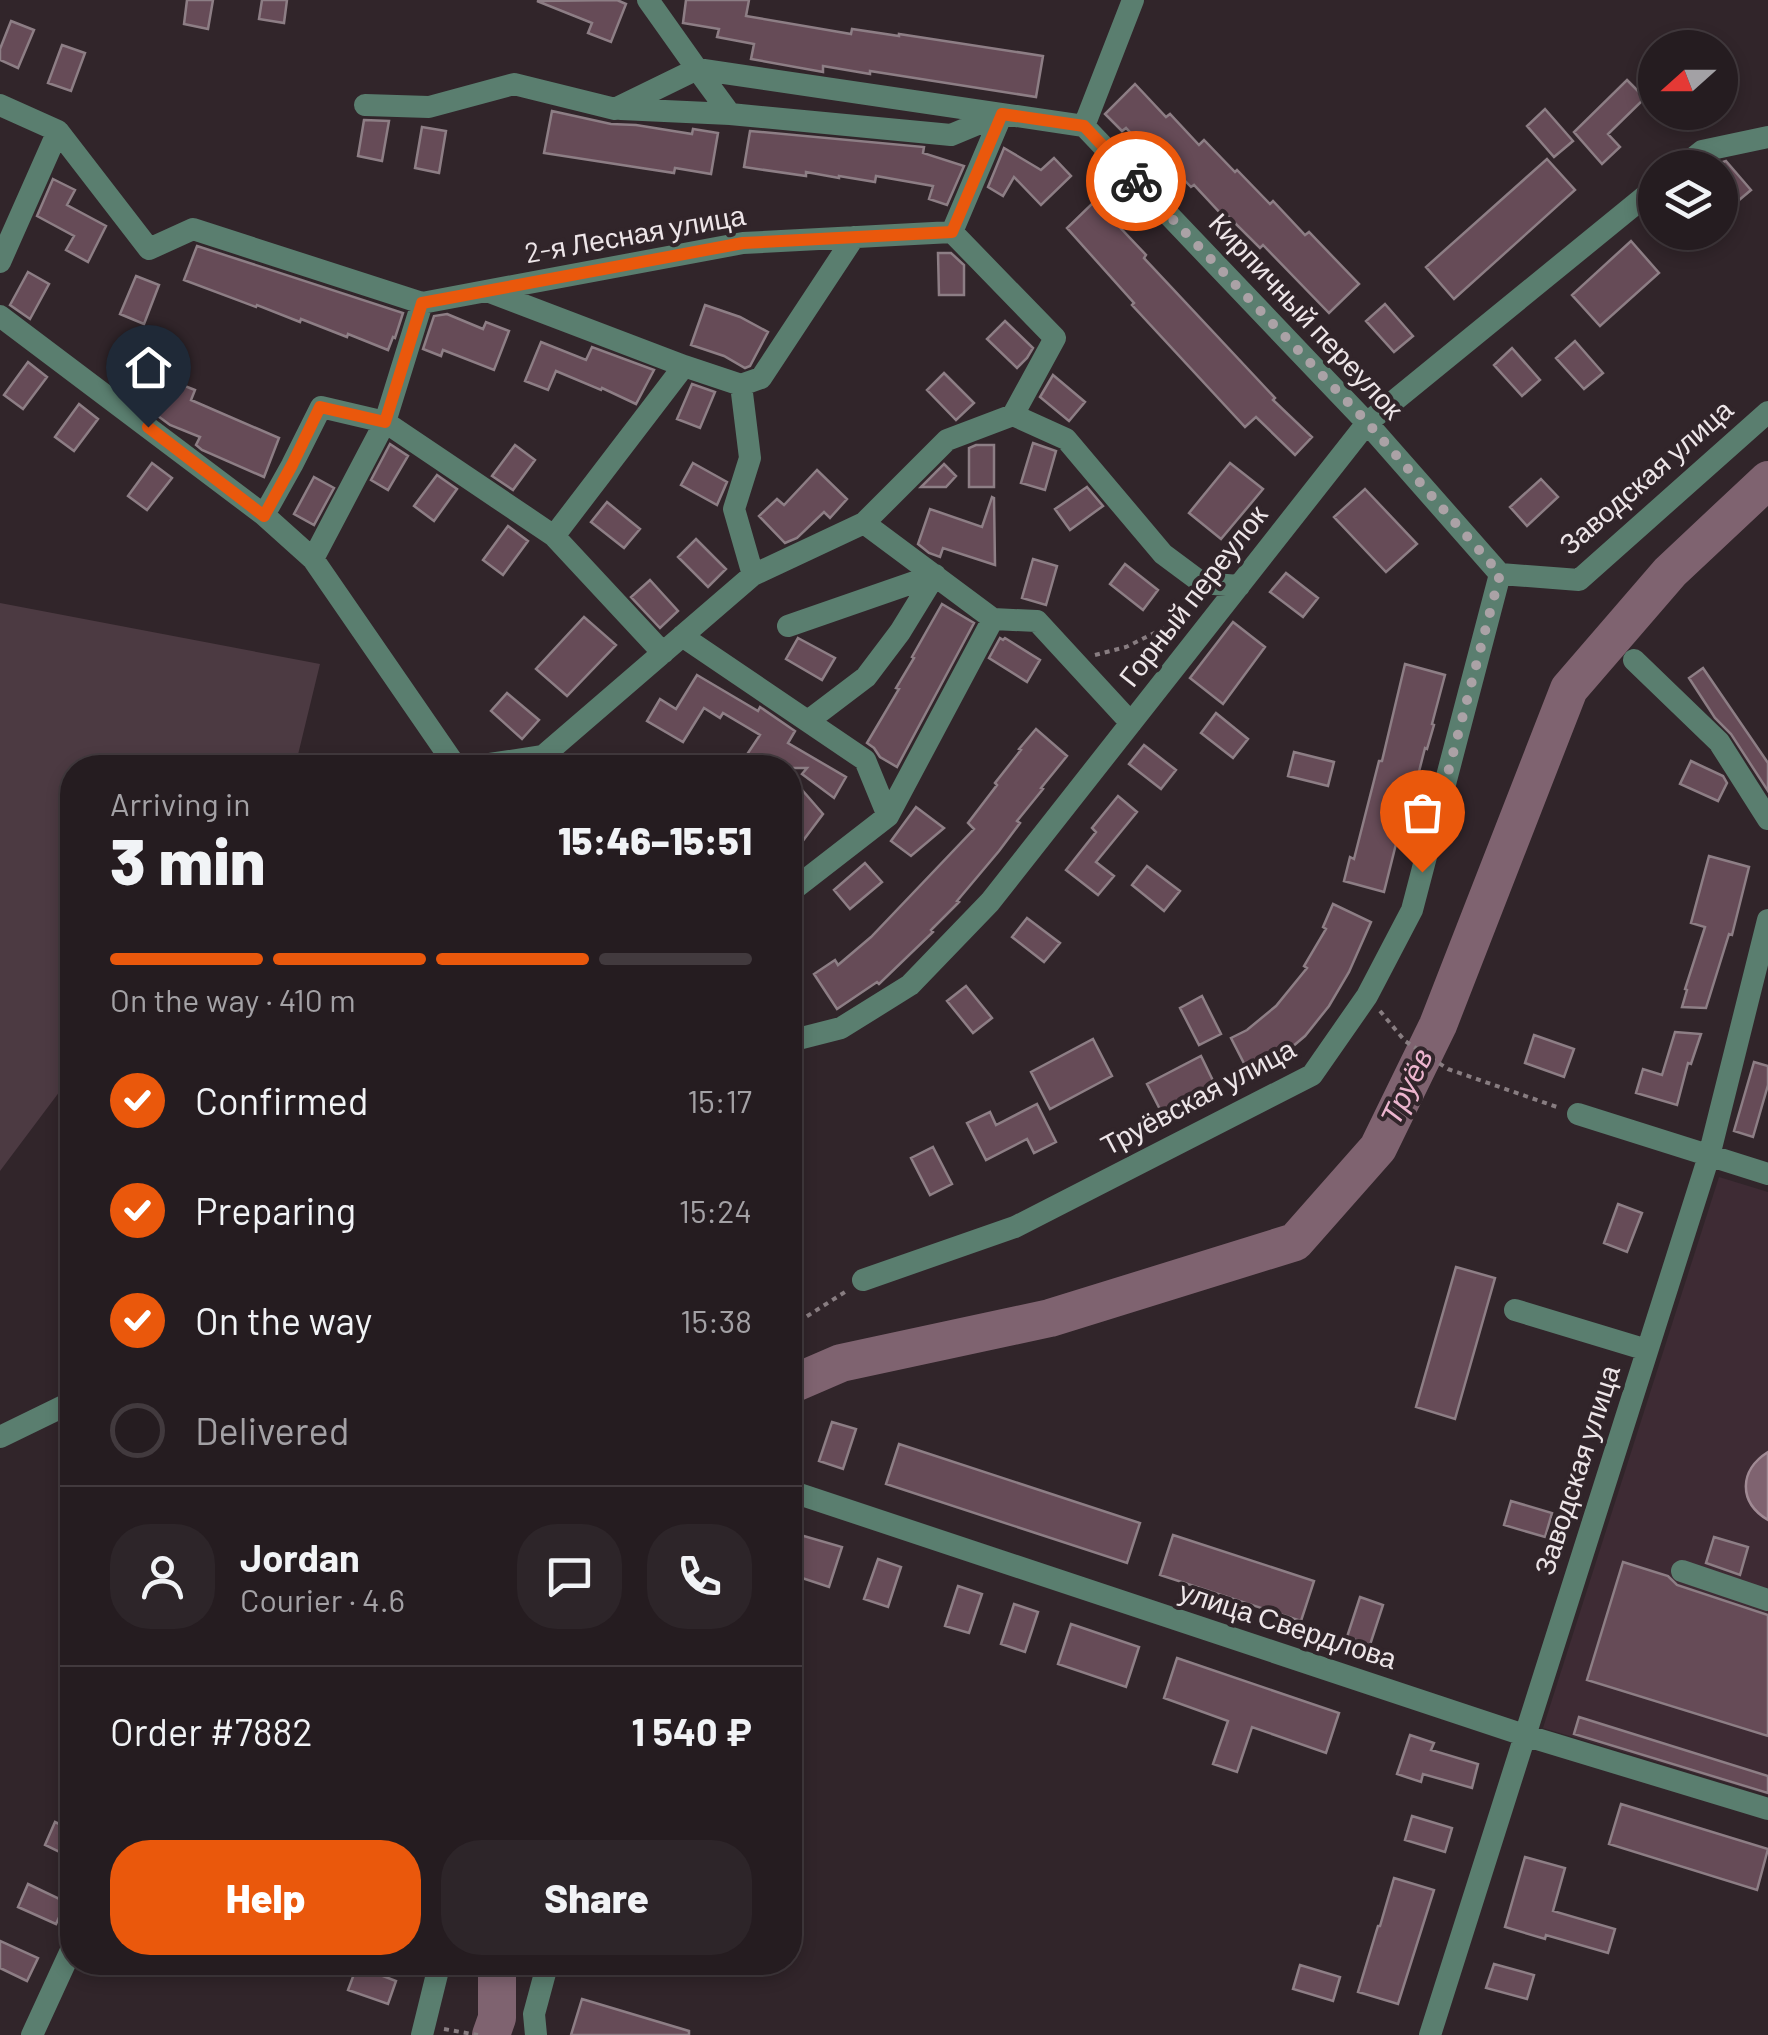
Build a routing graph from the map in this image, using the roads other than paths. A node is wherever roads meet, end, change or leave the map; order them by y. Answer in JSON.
{"nodes":[{"id":1,"x":648,"y":0,"type":"edge"},
{"id":2,"x":1133,"y":0,"type":"edge"},
{"id":3,"x":697,"y":69,"type":"junction"},
{"id":4,"x":0,"y":104,"type":"edge"},
{"id":5,"x":365,"y":106,"type":"dead end"},
{"id":6,"x":615,"y":109,"type":"junction"},
{"id":7,"x":730,"y":114,"type":"junction"},
{"id":8,"x":1002,"y":114,"type":"junction"},
{"id":9,"x":1084,"y":126,"type":"junction"},
{"id":10,"x":58,"y":130,"type":"junction"},
{"id":11,"x":1768,"y":137,"type":"edge"},
{"id":12,"x":1707,"y":150,"type":"edge"},
{"id":13,"x":1638,"y":202,"type":"edge"},
{"id":14,"x":952,"y":232,"type":"junction"},
{"id":15,"x":854,"y":237,"type":"junction"},
{"id":16,"x":0,"y":262,"type":"edge"},
{"id":17,"x":487,"y":291,"type":"junction"},
{"id":18,"x":422,"y":303,"type":"junction"},
{"id":19,"x":0,"y":316,"type":"edge"},
{"id":20,"x":684,"y":366,"type":"junction"},
{"id":21,"x":741,"y":385,"type":"junction"},
{"id":22,"x":1768,"y":412,"type":"edge"},
{"id":23,"x":1013,"y":415,"type":"junction"},
{"id":24,"x":385,"y":422,"type":"junction"},
{"id":25,"x":1367,"y":422,"type":"junction"},
{"id":26,"x":264,"y":516,"type":"junction"},
{"id":27,"x":864,"y":523,"type":"junction"},
{"id":28,"x":554,"y":536,"type":"junction"},
{"id":29,"x":313,"y":558,"type":"junction"},
{"id":30,"x":1500,"y":574,"type":"junction"},
{"id":31,"x":753,"y":575,"type":"junction"},
{"id":32,"x":935,"y":575,"type":"junction"},
{"id":33,"x":1239,"y":586,"type":"junction"},
{"id":34,"x":993,"y":618,"type":"junction"},
{"id":35,"x":788,"y":626,"type":"dead end"},
{"id":36,"x":682,"y":636,"type":"junction"},
{"id":37,"x":663,"y":653,"type":"junction"},
{"id":38,"x":1634,"y":660,"type":"dead end"},
{"id":39,"x":808,"y":722,"type":"junction"},
{"id":40,"x":1131,"y":723,"type":"junction"},
{"id":41,"x":451,"y":755,"type":"edge"},
{"id":42,"x":543,"y":755,"type":"edge"},
{"id":43,"x":888,"y":816,"type":"junction"},
{"id":44,"x":1768,"y":820,"type":"edge"},
{"id":45,"x":802,"y":883,"type":"edge"},
{"id":46,"x":1768,"y":920,"type":"edge"},
{"id":47,"x":1744,"y":1018,"type":"junction"},
{"id":48,"x":1768,"y":1018,"type":"edge"},
{"id":49,"x":802,"y":1038,"type":"edge"},
{"id":50,"x":1578,"y":1114,"type":"road end"},
{"id":51,"x":1709,"y":1156,"type":"junction"},
{"id":52,"x":1768,"y":1174,"type":"edge"},
{"id":53,"x":864,"y":1280,"type":"road end"},
{"id":54,"x":1515,"y":1310,"type":"dead end"},
{"id":55,"x":1647,"y":1350,"type":"junction"},
{"id":56,"x":60,"y":1408,"type":"edge"},
{"id":57,"x":0,"y":1436,"type":"edge"},
{"id":58,"x":802,"y":1495,"type":"edge"},
{"id":59,"x":1682,"y":1571,"type":"dead end"},
{"id":60,"x":1768,"y":1600,"type":"edge"},
{"id":61,"x":1524,"y":1735,"type":"junction"},
{"id":62,"x":1768,"y":1809,"type":"edge"},
{"id":63,"x":60,"y":1974,"type":"edge"},
{"id":64,"x":437,"y":1975,"type":"edge"},
{"id":65,"x":544,"y":1975,"type":"edge"},
{"id":66,"x":32,"y":2035,"type":"edge"},
{"id":67,"x":422,"y":2035,"type":"edge"},
{"id":68,"x":536,"y":2035,"type":"edge"},
{"id":69,"x":1430,"y":2035,"type":"edge"}],
"edges":[{"from":1,"to":3,"type":"street"},
{"from":2,"to":9,"type":"street"},
{"from":3,"to":6,"type":"street"},
{"from":3,"to":7,"type":"street"},
{"from":3,"to":8,"type":"street"},
{"from":4,"to":10,"type":"street","name":"2-я Лесная улица"},
{"from":5,"to":6,"type":"street"},
{"from":6,"to":7,"type":"street"},
{"from":7,"to":8,"type":"street"},
{"from":8,"to":9,"type":"street"},
{"from":8,"to":14,"type":"street"},
{"from":9,"to":25,"type":"street","name":"Кирпичный переулок"},
{"from":10,"to":16,"type":"street"},
{"from":10,"to":18,"type":"street","name":"2-я Лесная улица"},
{"from":11,"to":12,"type":"street"},
{"from":13,"to":25,"type":"street","name":"Горный переулок"},
{"from":14,"to":15,"type":"street","name":"2-я Лесная улица"},
{"from":14,"to":23,"type":"street"},
{"from":15,"to":17,"type":"street","name":"2-я Лесная улица"},
{"from":15,"to":21,"type":"street"},
{"from":17,"to":18,"type":"street","name":"2-я Лесная улица"},
{"from":17,"to":20,"type":"street","name":"2-я Лесная улица"},
{"from":18,"to":24,"type":"street"},
{"from":19,"to":26,"type":"street"},
{"from":20,"to":21,"type":"street","name":"2-я Лесная улица"},
{"from":20,"to":28,"type":"street"},
{"from":21,"to":31,"type":"street"},
{"from":22,"to":30,"type":"street","name":"Заводская улица"},
{"from":23,"to":27,"type":"street"},
{"from":23,"to":33,"type":"street"},
{"from":24,"to":26,"type":"street"},
{"from":24,"to":28,"type":"street"},
{"from":24,"to":29,"type":"street"},
{"from":25,"to":30,"type":"street","name":"Кирпичный переулок"},
{"from":25,"to":33,"type":"street","name":"Горный переулок"},
{"from":26,"to":29,"type":"street"},
{"from":27,"to":31,"type":"street"},
{"from":27,"to":32,"type":"street"},
{"from":28,"to":37,"type":"street"},
{"from":29,"to":41,"type":"street"},
{"from":30,"to":53,"type":"street","name":"Труёвская улица"},
{"from":31,"to":36,"type":"street"},
{"from":32,"to":34,"type":"street"},
{"from":32,"to":35,"type":"street"},
{"from":32,"to":39,"type":"street"},
{"from":33,"to":40,"type":"street","name":"Горный переулок"},
{"from":34,"to":40,"type":"street"},
{"from":34,"to":43,"type":"street"},
{"from":36,"to":37,"type":"street"},
{"from":36,"to":39,"type":"street"},
{"from":37,"to":42,"type":"street"},
{"from":38,"to":44,"type":"street"},
{"from":39,"to":43,"type":"street"},
{"from":40,"to":49,"type":"street","name":"Горный переулок"},
{"from":43,"to":45,"type":"street"},
{"from":46,"to":47,"type":"street","name":"Заводская улица"},
{"from":47,"to":48,"type":"street"},
{"from":47,"to":51,"type":"street","name":"Заводская улица"},
{"from":50,"to":51,"type":"street"},
{"from":51,"to":52,"type":"street"},
{"from":51,"to":55,"type":"street","name":"Заводская улица"},
{"from":54,"to":55,"type":"street"},
{"from":55,"to":61,"type":"street","name":"Заводская улица"},
{"from":56,"to":57,"type":"street"},
{"from":58,"to":61,"type":"street","name":"улица Свердлова"},
{"from":59,"to":60,"type":"street"},
{"from":61,"to":62,"type":"street","name":"улица Свердлова"},
{"from":61,"to":69,"type":"street","name":"Заводская улица"},
{"from":63,"to":66,"type":"street"},
{"from":64,"to":67,"type":"street"},
{"from":65,"to":68,"type":"street"}]}
